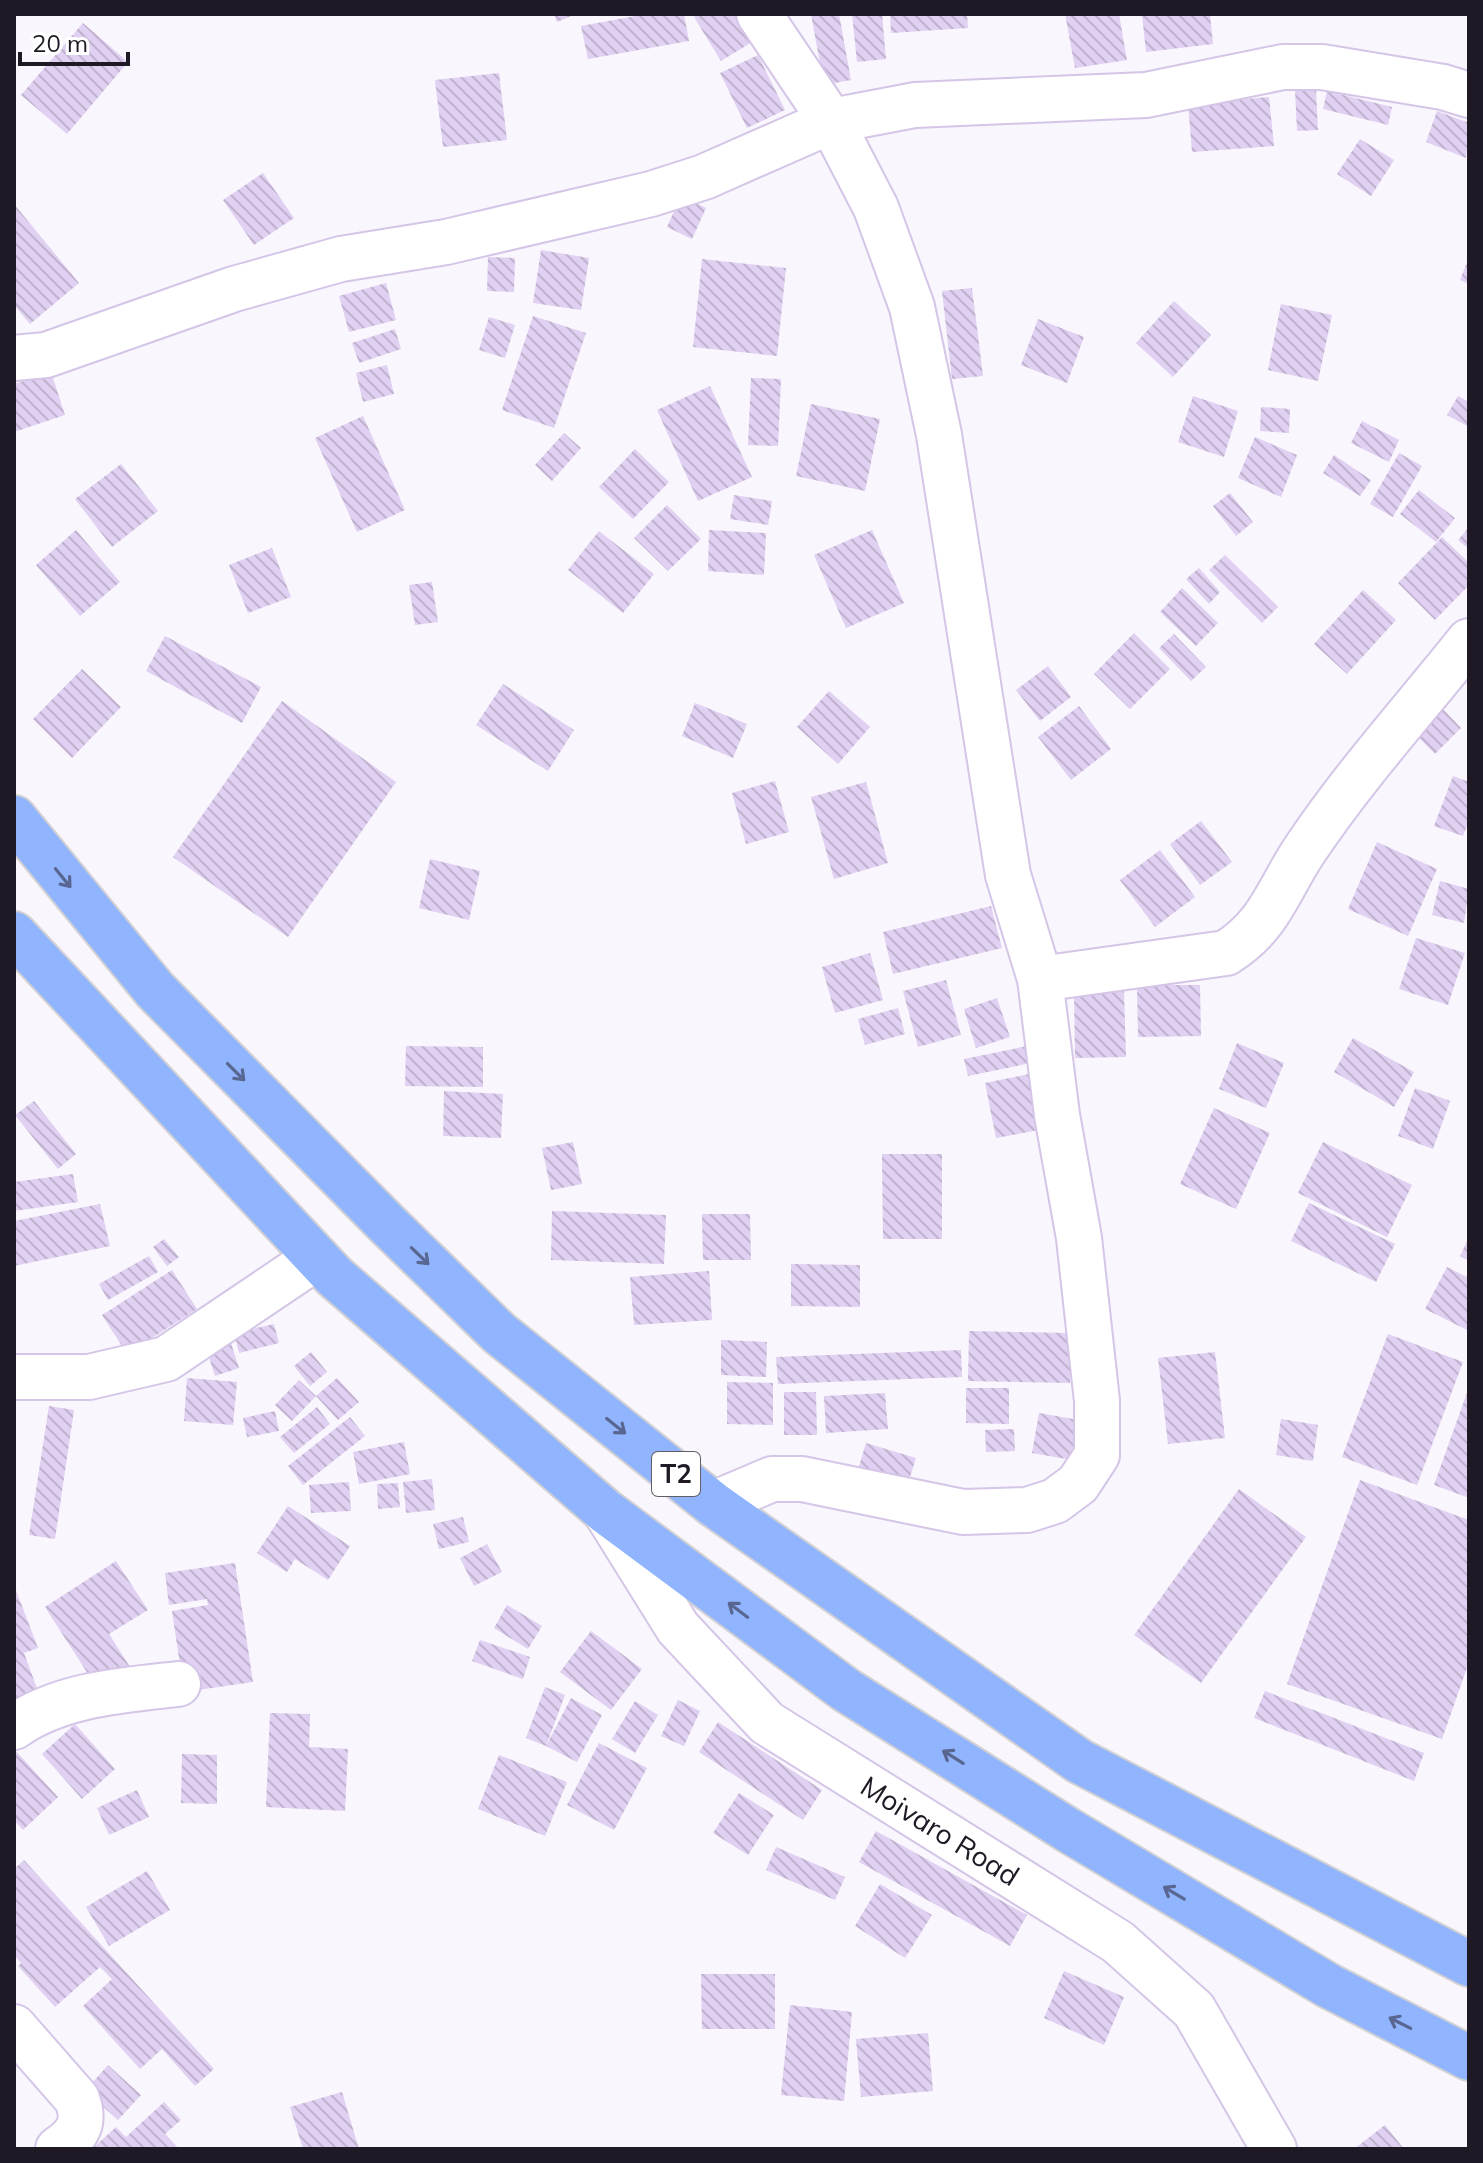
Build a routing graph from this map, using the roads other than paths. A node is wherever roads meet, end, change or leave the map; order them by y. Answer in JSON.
{"nodes":[{"id":1,"x":759,"y":14,"type":"edge"},
{"id":2,"x":1469,"y":95,"type":"edge"},
{"id":3,"x":831,"y":121,"type":"junction"},
{"id":4,"x":14,"y":358,"type":"edge"},
{"id":5,"x":1469,"y":641,"type":"edge"},
{"id":6,"x":14,"y":818,"type":"edge"},
{"id":7,"x":14,"y":934,"type":"edge"},
{"id":8,"x":1040,"y":979,"type":"junction"},
{"id":9,"x":316,"y":1258,"type":"junction"},
{"id":10,"x":14,"y":1377,"type":"edge"},
{"id":11,"x":713,"y":1504,"type":"junction"},
{"id":12,"x":605,"y":1511,"type":"junction"},
{"id":13,"x":178,"y":1684,"type":"dead end"},
{"id":14,"x":14,"y":1727,"type":"edge"},
{"id":15,"x":1469,"y":1964,"type":"edge"},
{"id":16,"x":14,"y":2027,"type":"edge"},
{"id":17,"x":1469,"y":2058,"type":"edge"},
{"id":18,"x":58,"y":2149,"type":"edge"},
{"id":19,"x":1274,"y":2149,"type":"edge"}],
"edges":[{"from":1,"to":3,"type":"street"},
{"from":2,"to":3,"type":"street"},
{"from":3,"to":4,"type":"street"},
{"from":3,"to":8,"type":"street"},
{"from":5,"to":8,"type":"street"},
{"from":6,"to":11,"type":"highway","number":"T2","one_way":true},
{"from":7,"to":9,"type":"highway","number":"T2"},
{"from":8,"to":11,"type":"street"},
{"from":9,"to":10,"type":"street"},
{"from":9,"to":12,"type":"highway","number":"T2"},
{"from":11,"to":15,"type":"highway","number":"T2"},
{"from":17,"to":12,"type":"highway","number":"T2","one_way":true},
{"from":12,"to":19,"type":"street","name":"Moivaro Road"},
{"from":13,"to":14,"type":"street"},
{"from":16,"to":18,"type":"street"}]}
